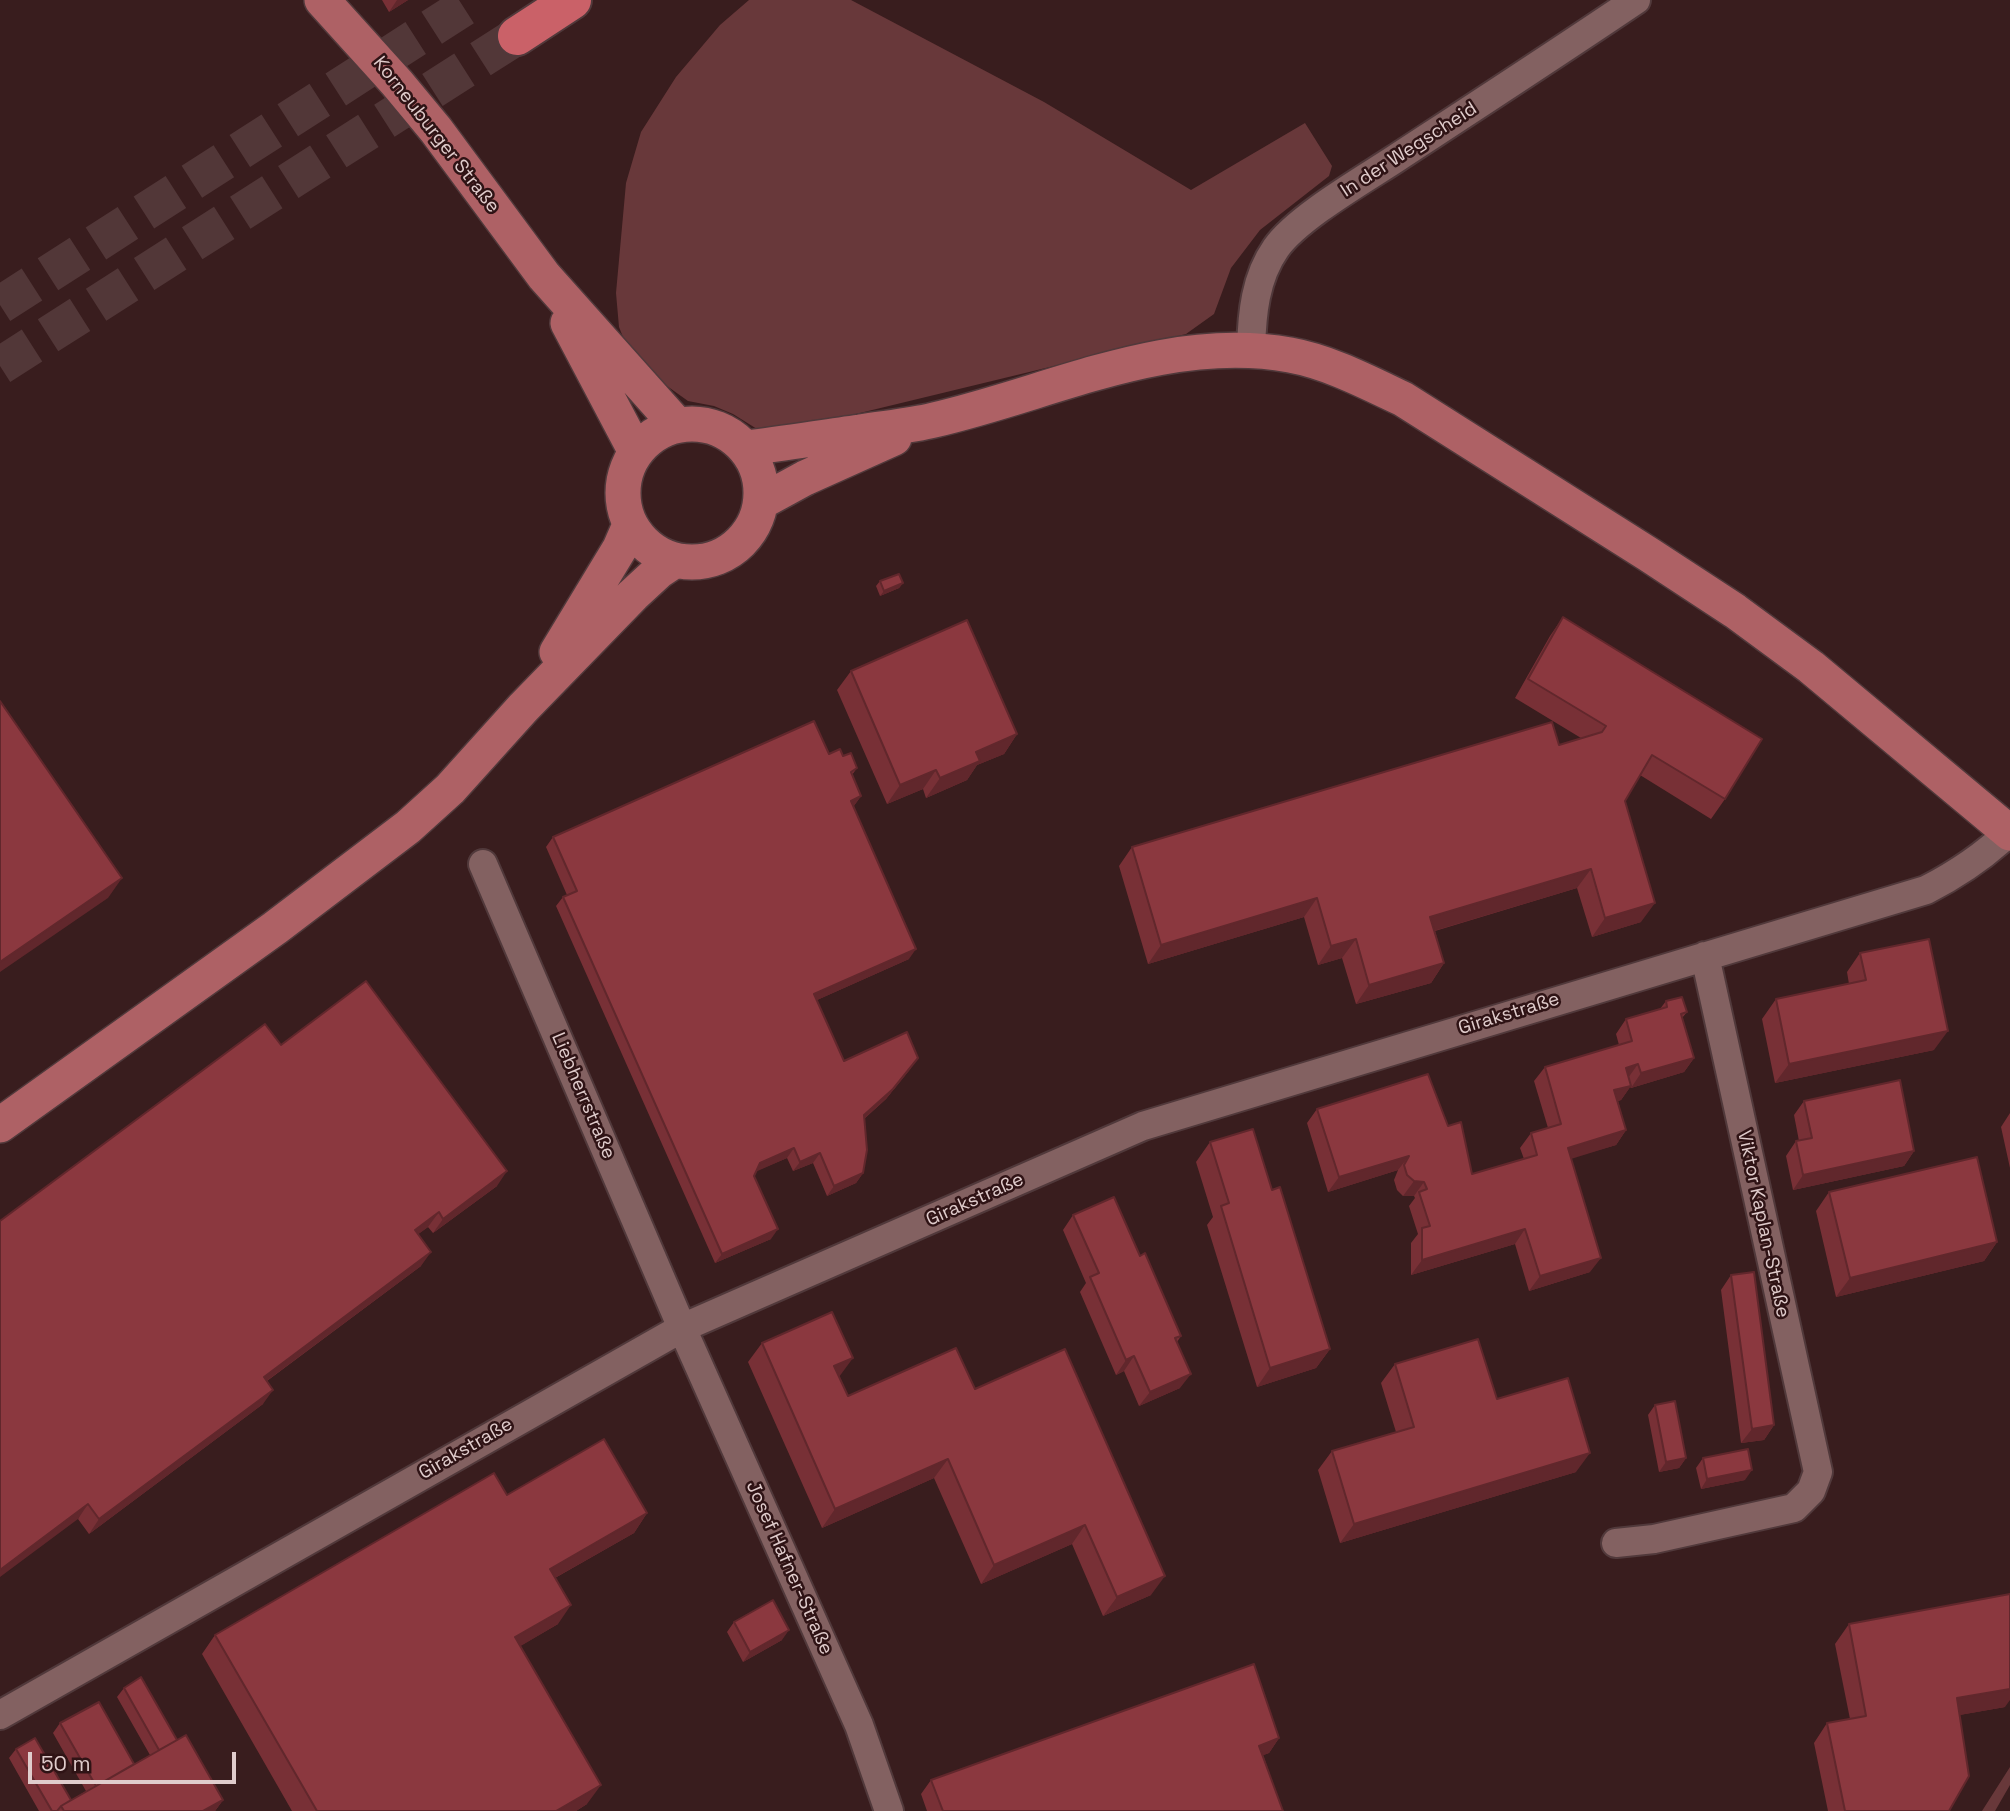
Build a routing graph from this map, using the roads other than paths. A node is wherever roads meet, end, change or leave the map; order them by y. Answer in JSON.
{"nodes":[{"id":1,"x":322,"y":0,"type":"edge"},
{"id":2,"x":572,"y":0,"type":"edge"},
{"id":3,"x":1636,"y":0,"type":"edge"},
{"id":4,"x":517,"y":36,"type":"tunnel mouth"},
{"id":5,"x":544,"y":276,"type":"junction"},
{"id":6,"x":1251,"y":349,"type":"junction"},
{"id":7,"x":932,"y":421,"type":"junction"},
{"id":8,"x":677,"y":425,"type":"junction"},
{"id":9,"x":745,"y":448,"type":"junction"},
{"id":10,"x":636,"y":452,"type":"junction"},
{"id":11,"x":761,"y":502,"type":"junction"},
{"id":12,"x":630,"y":525,"type":"junction"},
{"id":13,"x":674,"y":561,"type":"junction"},
{"id":14,"x":523,"y":708,"type":"junction"},
{"id":15,"x":2009,"y":832,"type":"edge"},
{"id":16,"x":484,"y":864,"type":"dead end"},
{"id":17,"x":1705,"y":956,"type":"junction"},
{"id":18,"x":0,"y":1125,"type":"edge"},
{"id":19,"x":682,"y":1328,"type":"junction"},
{"id":20,"x":1616,"y":1543,"type":"dead end"},
{"id":21,"x":0,"y":1715,"type":"edge"},
{"id":22,"x":889,"y":1811,"type":"edge"}],
"edges":[{"from":1,"to":5,"type":"main road","name":"Korneuburger Straße"},
{"from":2,"to":4,"type":"highway"},
{"from":3,"to":6,"type":"street","name":"In der Wegscheid"},
{"from":5,"to":8,"type":"main road","name":"Korneuburger Straße"},
{"from":5,"to":10,"type":"main road","name":"Korneuburger Straße"},
{"from":6,"to":7,"type":"main road"},
{"from":6,"to":15,"type":"main road"},
{"from":7,"to":9,"type":"main road"},
{"from":7,"to":11,"type":"main road"},
{"from":8,"to":9,"type":"main road"},
{"from":8,"to":10,"type":"main road"},
{"from":9,"to":11,"type":"main road"},
{"from":10,"to":12,"type":"main road"},
{"from":11,"to":13,"type":"main road"},
{"from":12,"to":13,"type":"main road"},
{"from":12,"to":14,"type":"main road"},
{"from":13,"to":14,"type":"main road"},
{"from":14,"to":18,"type":"main road"},
{"from":15,"to":17,"type":"street","name":"Girakstraße"},
{"from":16,"to":19,"type":"street","name":"Liebherrstraße"},
{"from":17,"to":19,"type":"street","name":"Girakstraße"},
{"from":17,"to":20,"type":"street","name":"Viktor Kaplan-Straße"},
{"from":19,"to":21,"type":"street","name":"Girakstraße"},
{"from":19,"to":22,"type":"street","name":"Josef Hafner-Straße"}]}
